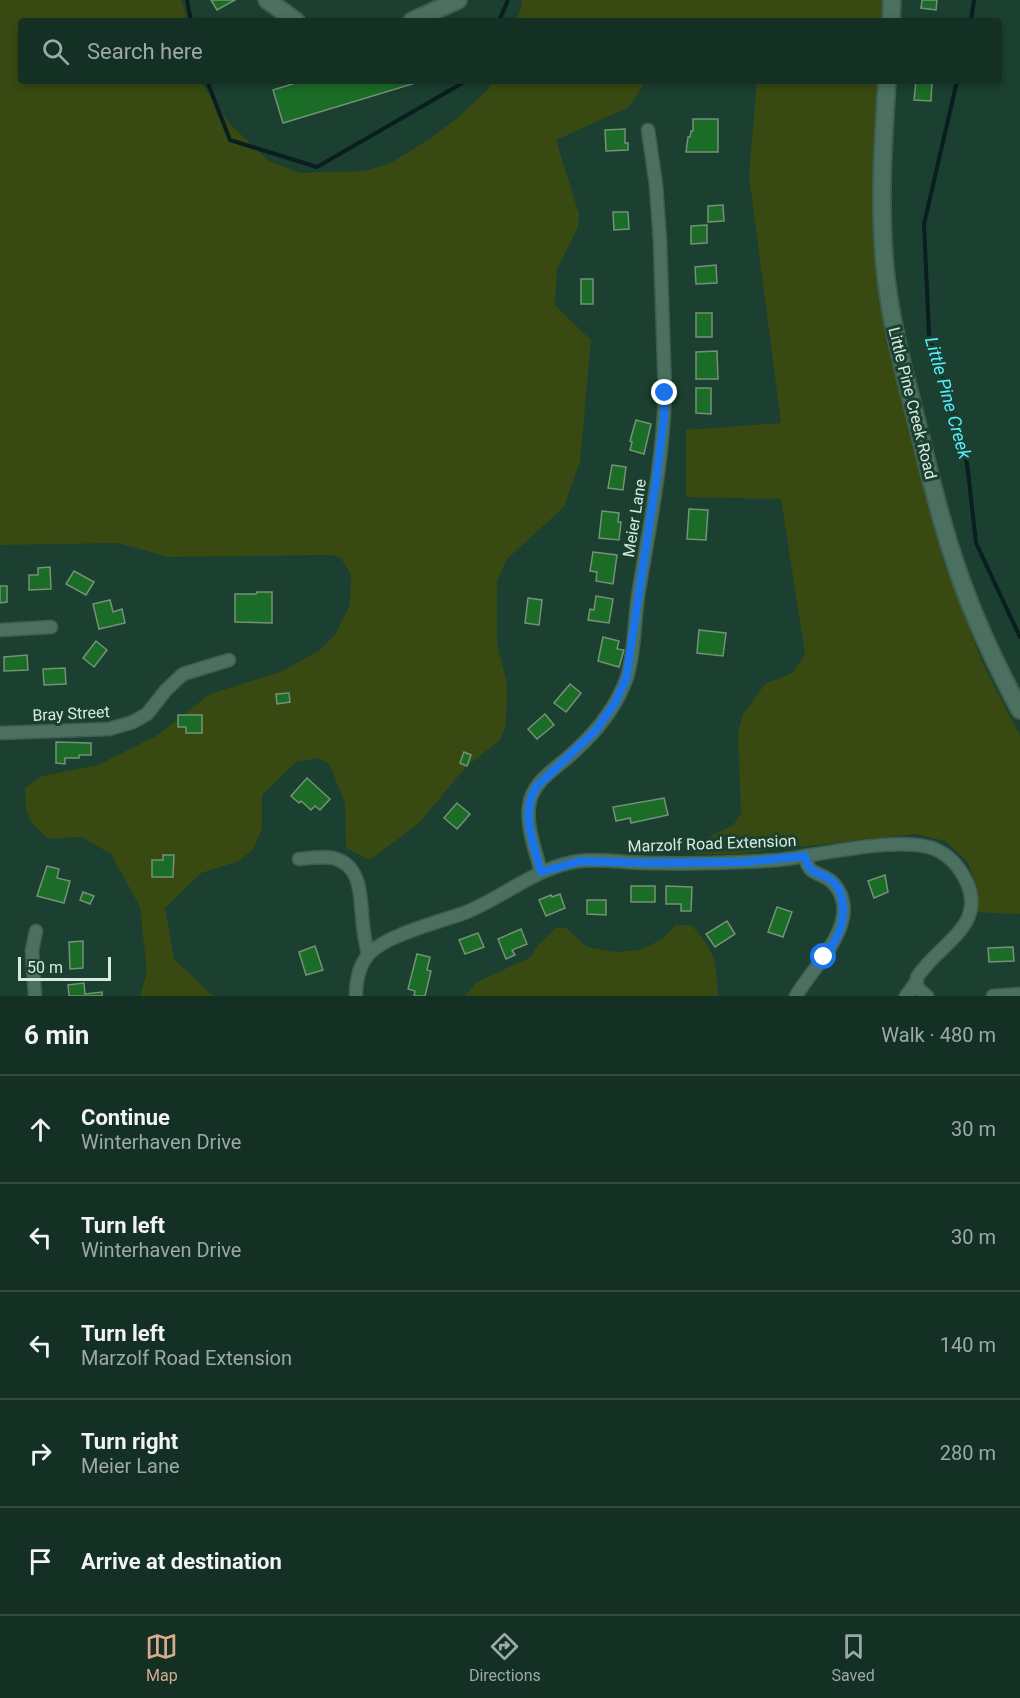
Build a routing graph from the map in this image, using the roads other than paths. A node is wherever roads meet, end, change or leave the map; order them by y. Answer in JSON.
{"nodes":[{"id":1,"x":267,"y":0,"type":"edge"},
{"id":2,"x":458,"y":0,"type":"edge"},
{"id":3,"x":892,"y":0,"type":"edge"},
{"id":4,"x":293,"y":18,"type":"edge"},
{"id":5,"x":419,"y":18,"type":"edge"},
{"id":6,"x":891,"y":18,"type":"edge"},
{"id":7,"x":887,"y":84,"type":"edge"},
{"id":8,"x":648,"y":130,"type":"dead end"},
{"id":9,"x":51,"y":627,"type":"dead end"},
{"id":10,"x":0,"y":630,"type":"edge"},
{"id":11,"x":229,"y":660,"type":"dead end"},
{"id":12,"x":1020,"y":710,"type":"edge"},
{"id":13,"x":0,"y":733,"type":"edge"},
{"id":14,"x":805,"y":856,"type":"junction"},
{"id":15,"x":299,"y":859,"type":"dead end"},
{"id":16,"x":541,"y":872,"type":"junction"},
{"id":17,"x":36,"y":930,"type":"dead end"},
{"id":18,"x":368,"y":954,"type":"junction"},
{"id":19,"x":917,"y":981,"type":"junction"},
{"id":20,"x":1020,"y":994,"type":"edge"},
{"id":21,"x":35,"y":996,"type":"edge"},
{"id":22,"x":356,"y":996,"type":"edge"},
{"id":23,"x":796,"y":996,"type":"edge"},
{"id":24,"x":906,"y":996,"type":"edge"},
{"id":25,"x":927,"y":996,"type":"edge"},
{"id":26,"x":993,"y":996,"type":"edge"}],
"edges":[{"from":1,"to":4,"type":"street"},
{"from":2,"to":5,"type":"street"},
{"from":3,"to":6,"type":"street"},
{"from":7,"to":12,"type":"street","name":"Little Pine Creek Road"},
{"from":8,"to":16,"type":"street","name":"Meier Lane"},
{"from":9,"to":10,"type":"street"},
{"from":11,"to":13,"type":"street","name":"Bray Street"},
{"from":14,"to":16,"type":"street","name":"Marzolf Road Extension"},
{"from":14,"to":19,"type":"street","name":"Marzolf Road Extension"},
{"from":14,"to":23,"type":"street"},
{"from":15,"to":18,"type":"street"},
{"from":16,"to":18,"type":"street","name":"Marzolf Road Extension"},
{"from":17,"to":21,"type":"street"},
{"from":18,"to":22,"type":"street"},
{"from":19,"to":24,"type":"street","name":"Marzolf Road Extension"},
{"from":19,"to":25,"type":"street"},
{"from":20,"to":26,"type":"street"}]}
